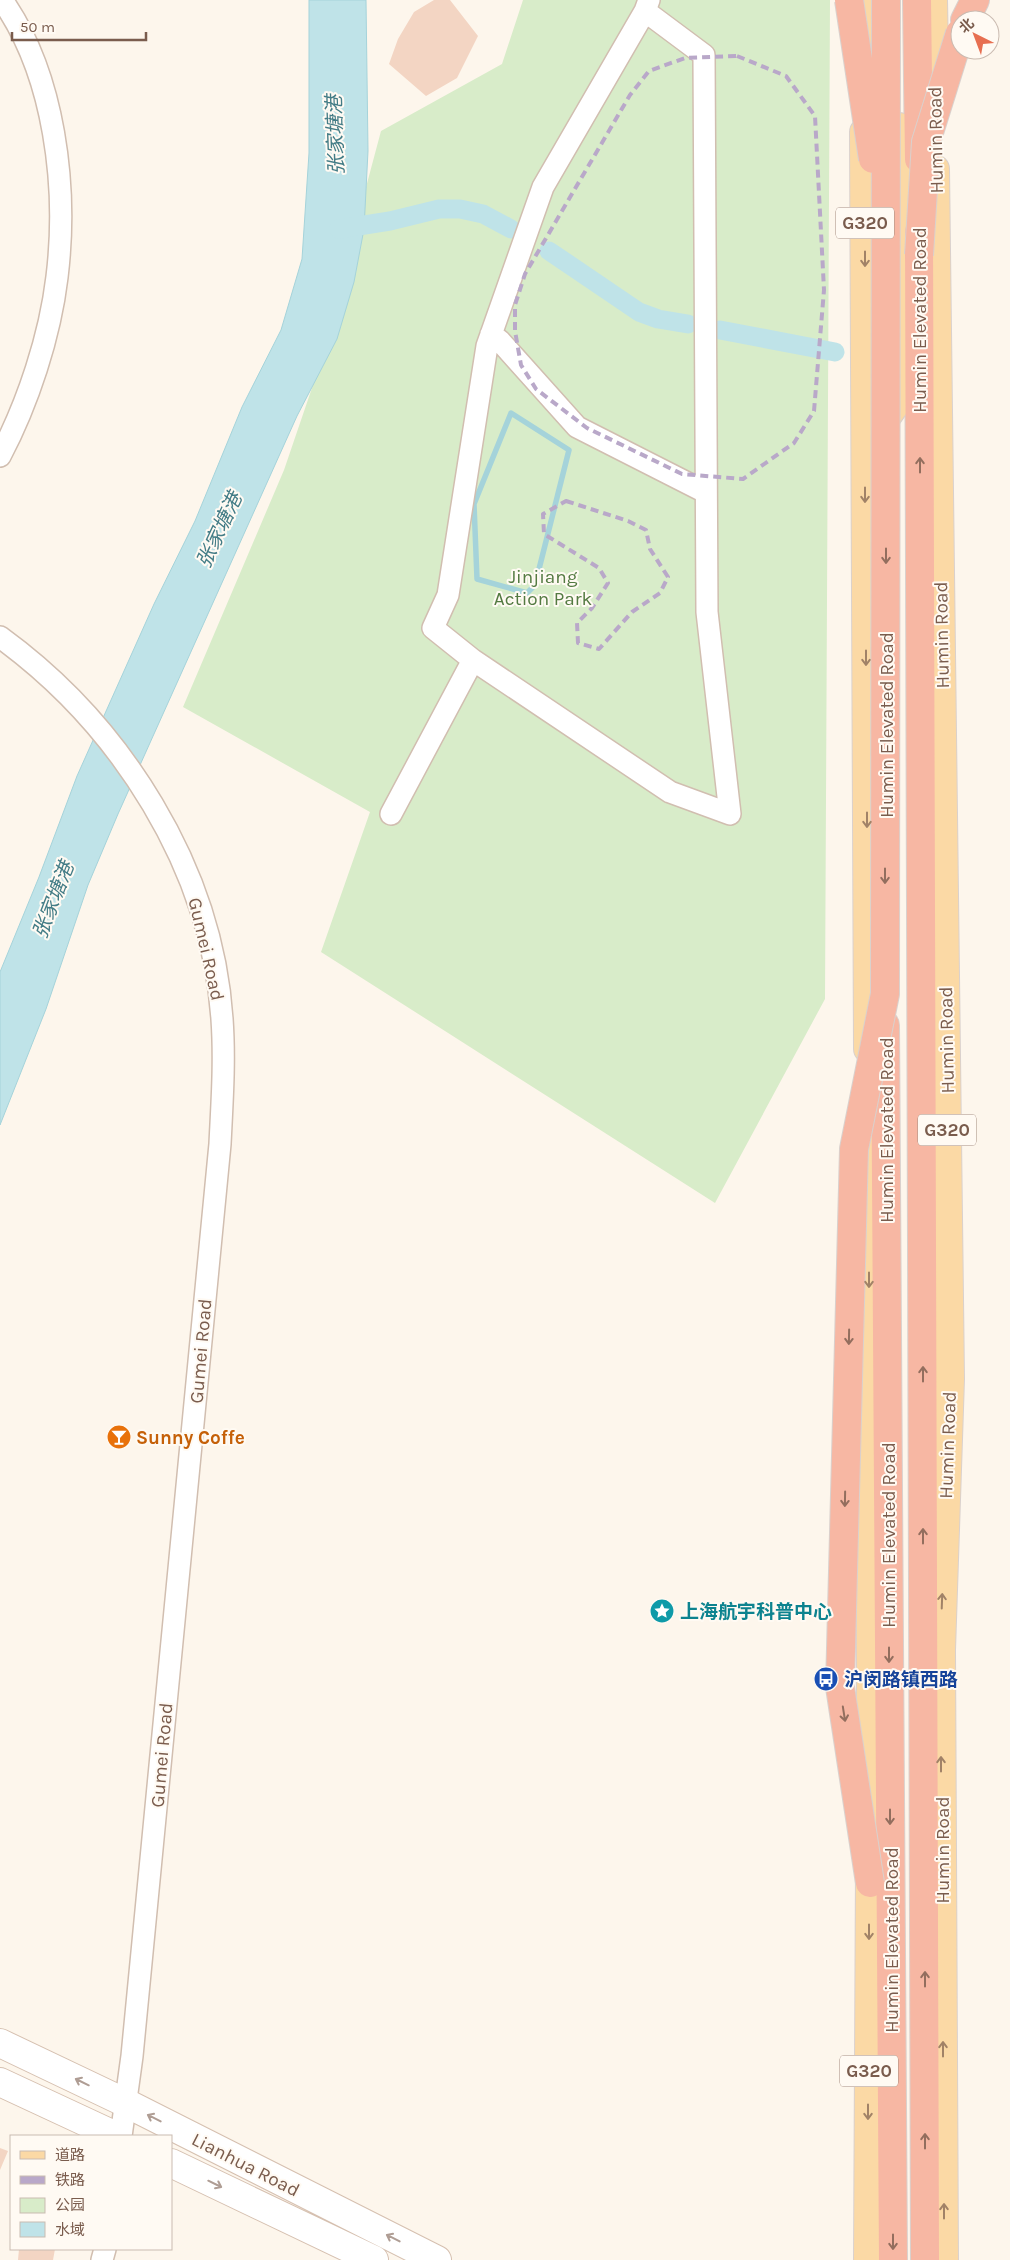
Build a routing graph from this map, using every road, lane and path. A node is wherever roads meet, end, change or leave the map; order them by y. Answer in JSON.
{"nodes":[{"id":1,"x":2,"y":0,"type":"edge"},
{"id":2,"x":849,"y":0,"type":"edge"},
{"id":3,"x":864,"y":0,"type":"edge"},
{"id":4,"x":886,"y":0,"type":"edge"},
{"id":5,"x":899,"y":0,"type":"edge"},
{"id":6,"x":917,"y":0,"type":"edge"},
{"id":7,"x":933,"y":0,"type":"edge"},
{"id":8,"x":647,"y":5,"type":"edge"},
{"id":9,"x":952,"y":60,"type":"edge"},
{"id":10,"x":926,"y":142,"type":"junction"},
{"id":11,"x":902,"y":256,"type":"junction"},
{"id":12,"x":491,"y":334,"type":"junction"},
{"id":13,"x":865,"y":447,"type":"junction"},
{"id":14,"x":0,"y":456,"type":"edge"},
{"id":15,"x":705,"y":492,"type":"junction"},
{"id":16,"x":0,"y":638,"type":"edge"},
{"id":17,"x":473,"y":660,"type":"junction"},
{"id":18,"x":391,"y":814,"type":"dead end"},
{"id":19,"x":885,"y":994,"type":"junction"},
{"id":20,"x":870,"y":1883,"type":"junction"},
{"id":21,"x":0,"y":2043,"type":"edge"},
{"id":22,"x":0,"y":2082,"type":"edge"},
{"id":23,"x":126,"y":2103,"type":"junction"},
{"id":24,"x":114,"y":2135,"type":"edge"},
{"id":25,"x":121,"y":2135,"type":"edge"},
{"id":26,"x":172,"y":2163,"type":"edge"},
{"id":27,"x":374,"y":2260,"type":"edge"},
{"id":28,"x":437,"y":2260,"type":"edge"},
{"id":29,"x":868,"y":2260,"type":"edge"},
{"id":30,"x":893,"y":2260,"type":"edge"},
{"id":31,"x":925,"y":2260,"type":"edge"},
{"id":32,"x":944,"y":2260,"type":"edge"}],
"edges":[{"from":1,"to":14,"type":"street"},
{"from":2,"to":11,"type":"highway","bridge":true},
{"from":3,"to":13,"type":"main road","number":"G320","one_way":true},
{"from":4,"to":11,"type":"highway","name":"Humin Elevated Road","bridge":true},
{"from":5,"to":11,"type":"main road","name":"Humin Road"},
{"from":6,"to":11,"type":"highway","name":"Humin Elevated Road","bridge":true},
{"from":7,"to":10,"type":"highway","bridge":true},
{"from":32,"to":7,"type":"main road","name":"Humin Road","number":"G320","one_way":true},
{"from":8,"to":12,"type":"street"},
{"from":8,"to":15,"type":"street"},
{"from":9,"to":10,"type":"highway","bridge":true},
{"from":10,"to":11,"type":"highway","bridge":true},
{"from":11,"to":13,"type":"main road","name":"Humin Road"},
{"from":11,"to":19,"type":"highway","name":"Humin Elevated Road","one_way":true,"bridge":true},
{"from":31,"to":11,"type":"highway","name":"Humin Elevated Road","one_way":true},
{"from":12,"to":15,"type":"street"},
{"from":12,"to":17,"type":"street"},
{"from":13,"to":20,"type":"main road","number":"G320","one_way":true},
{"from":15,"to":17,"type":"street"},
{"from":16,"to":23,"type":"street","name":"Gumei Road"},
{"from":17,"to":18,"type":"street"},
{"from":19,"to":20,"type":"highway","one_way":true,"bridge":true},
{"from":19,"to":30,"type":"highway","name":"Humin Elevated Road","one_way":true,"bridge":true},
{"from":20,"to":29,"type":"main road","number":"G320","one_way":true},
{"from":23,"to":21,"type":"main road","name":"Lianhua Road","one_way":true},
{"from":22,"to":24,"type":"main road"},
{"from":23,"to":25,"type":"street","name":"Gumei Road"},
{"from":28,"to":23,"type":"main road","name":"Lianhua Road","one_way":true},
{"from":26,"to":27,"type":"main road","name":"Lianhua Road","one_way":true}]}
